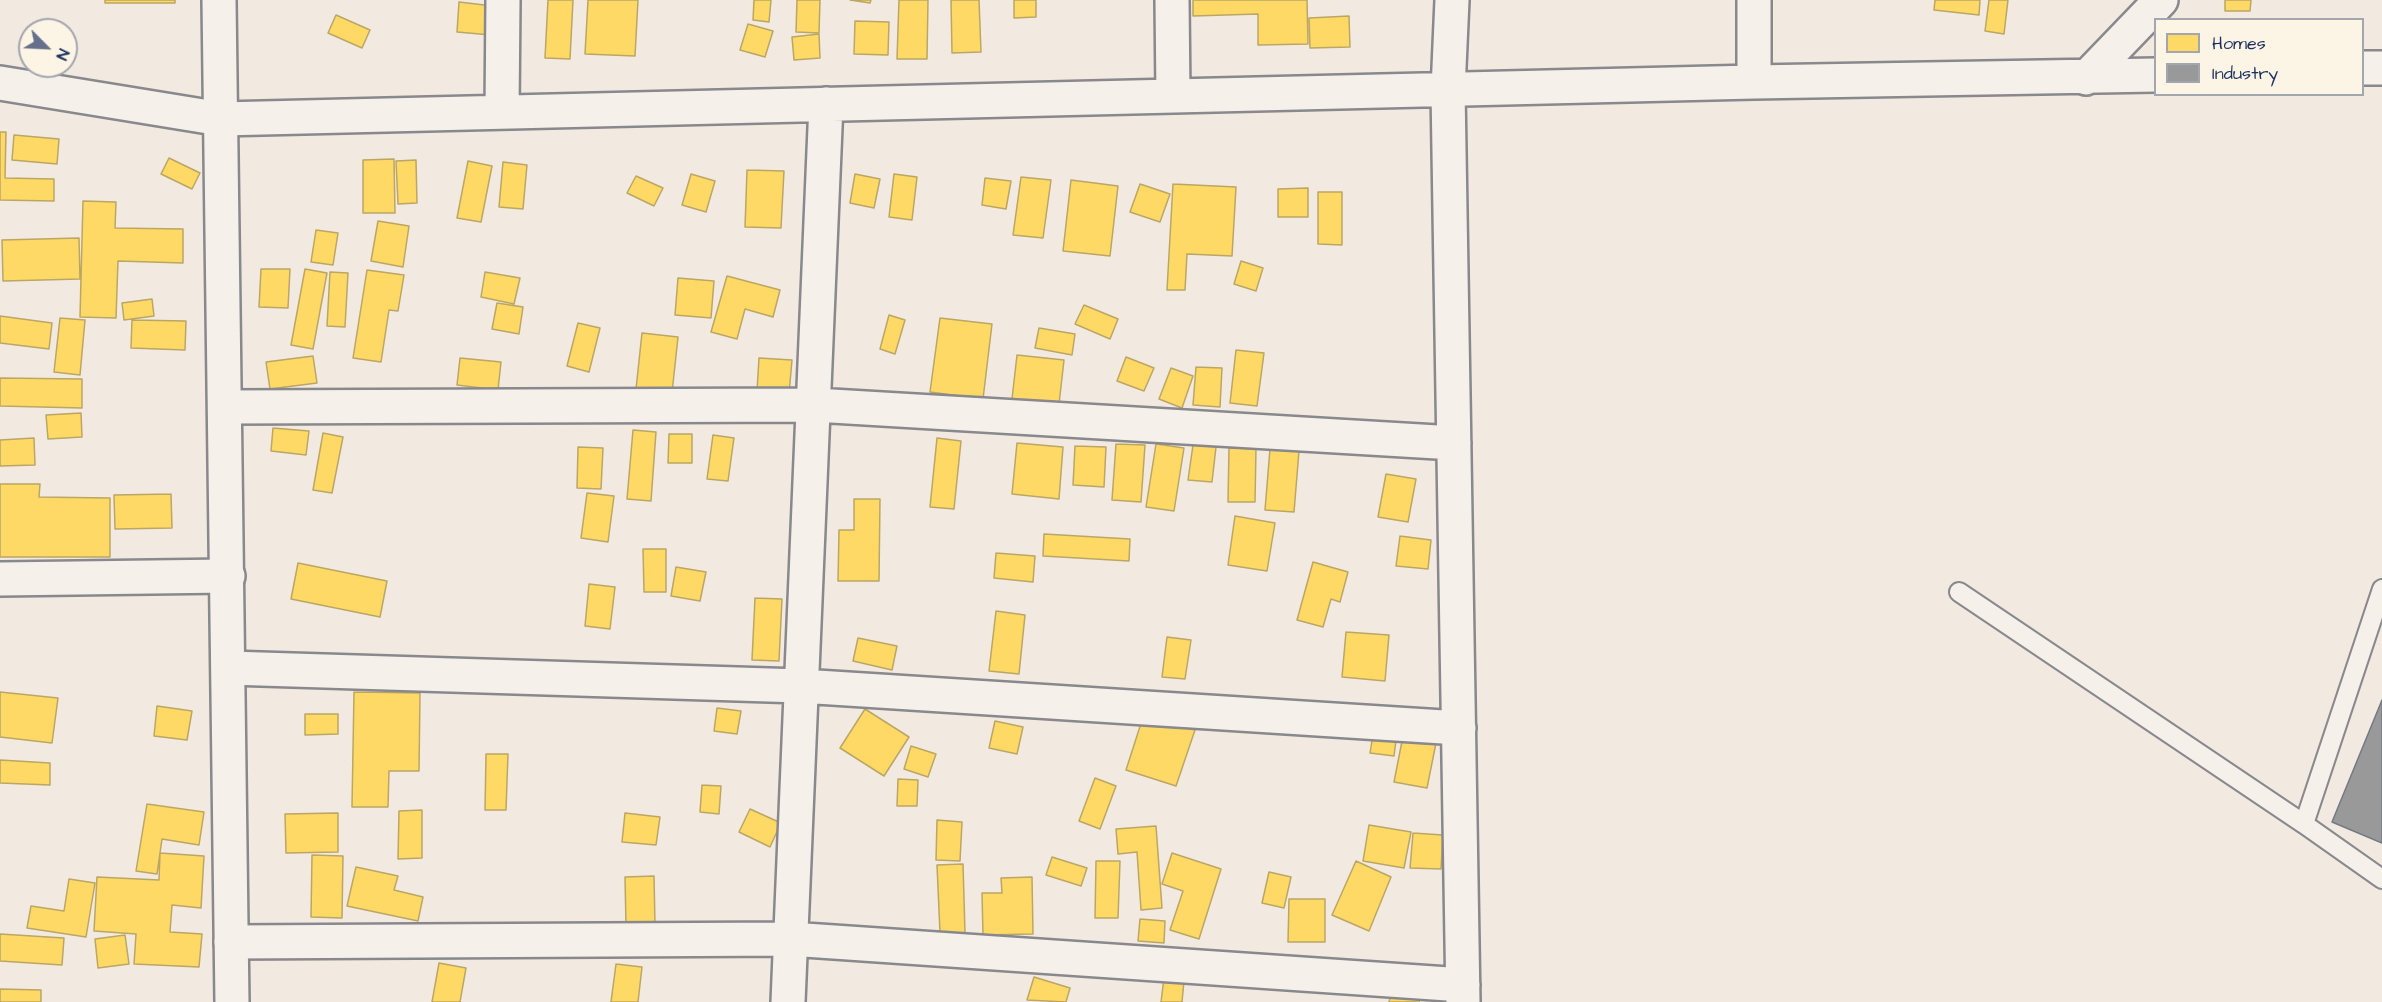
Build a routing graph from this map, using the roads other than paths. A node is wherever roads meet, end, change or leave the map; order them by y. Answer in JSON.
{"nodes":[{"id":1,"x":219,"y":0,"type":"edge"},
{"id":2,"x":503,"y":0,"type":"edge"},
{"id":3,"x":1172,"y":0,"type":"edge"},
{"id":4,"x":1452,"y":0,"type":"edge"},
{"id":5,"x":1754,"y":0,"type":"edge"},
{"id":6,"x":2162,"y":0,"type":"edge"},
{"id":7,"x":2364,"y":68,"type":"edge"},
{"id":8,"x":2382,"y":68,"type":"edge"},
{"id":9,"x":2154,"y":75,"type":"edge"},
{"id":10,"x":2086,"y":78,"type":"junction"},
{"id":11,"x":1754,"y":82,"type":"junction"},
{"id":12,"x":0,"y":83,"type":"edge"},
{"id":13,"x":1448,"y":90,"type":"junction"},
{"id":14,"x":1173,"y":96,"type":"junction"},
{"id":15,"x":826,"y":104,"type":"junction"},
{"id":16,"x":502,"y":112,"type":"junction"},
{"id":17,"x":221,"y":119,"type":"junction"},
{"id":18,"x":815,"y":405,"type":"junction"},
{"id":19,"x":225,"y":407,"type":"junction"},
{"id":20,"x":1454,"y":443,"type":"junction"},
{"id":21,"x":228,"y":576,"type":"junction"},
{"id":22,"x":0,"y":579,"type":"edge"},
{"id":23,"x":2382,"y":589,"type":"edge"},
{"id":24,"x":1959,"y":592,"type":"dead end"},
{"id":25,"x":229,"y":668,"type":"junction"},
{"id":26,"x":801,"y":686,"type":"junction"},
{"id":27,"x":1459,"y":728,"type":"junction"},
{"id":28,"x":2304,"y":824,"type":"junction"},
{"id":29,"x":2382,"y":879,"type":"edge"},
{"id":30,"x":790,"y":939,"type":"junction"},
{"id":31,"x":231,"y":942,"type":"junction"},
{"id":32,"x":1463,"y":994,"type":"edge"},
{"id":33,"x":232,"y":1002,"type":"edge"},
{"id":34,"x":788,"y":1002,"type":"edge"}],
"edges":[{"from":1,"to":17,"type":"street"},
{"from":2,"to":16,"type":"street"},
{"from":3,"to":14,"type":"street"},
{"from":4,"to":13,"type":"street"},
{"from":5,"to":11,"type":"street"},
{"from":6,"to":10,"type":"street"},
{"from":7,"to":8,"type":"street"},
{"from":9,"to":10,"type":"street"},
{"from":10,"to":11,"type":"street"},
{"from":11,"to":13,"type":"street"},
{"from":12,"to":17,"type":"street"},
{"from":13,"to":14,"type":"street"},
{"from":13,"to":20,"type":"street"},
{"from":14,"to":15,"type":"street"},
{"from":15,"to":16,"type":"street"},
{"from":15,"to":18,"type":"street"},
{"from":16,"to":17,"type":"street"},
{"from":17,"to":19,"type":"street"},
{"from":18,"to":19,"type":"street"},
{"from":18,"to":20,"type":"street"},
{"from":18,"to":26,"type":"street"},
{"from":19,"to":21,"type":"street"},
{"from":20,"to":27,"type":"street"},
{"from":21,"to":22,"type":"street"},
{"from":21,"to":25,"type":"street"},
{"from":23,"to":28,"type":"lane"},
{"from":24,"to":28,"type":"lane"},
{"from":25,"to":26,"type":"street"},
{"from":25,"to":31,"type":"street"},
{"from":26,"to":27,"type":"street"},
{"from":26,"to":30,"type":"street"},
{"from":27,"to":32,"type":"street"},
{"from":28,"to":29,"type":"lane"},
{"from":30,"to":31,"type":"street"},
{"from":30,"to":32,"type":"street"},
{"from":30,"to":34,"type":"street"},
{"from":31,"to":33,"type":"street"}]}
